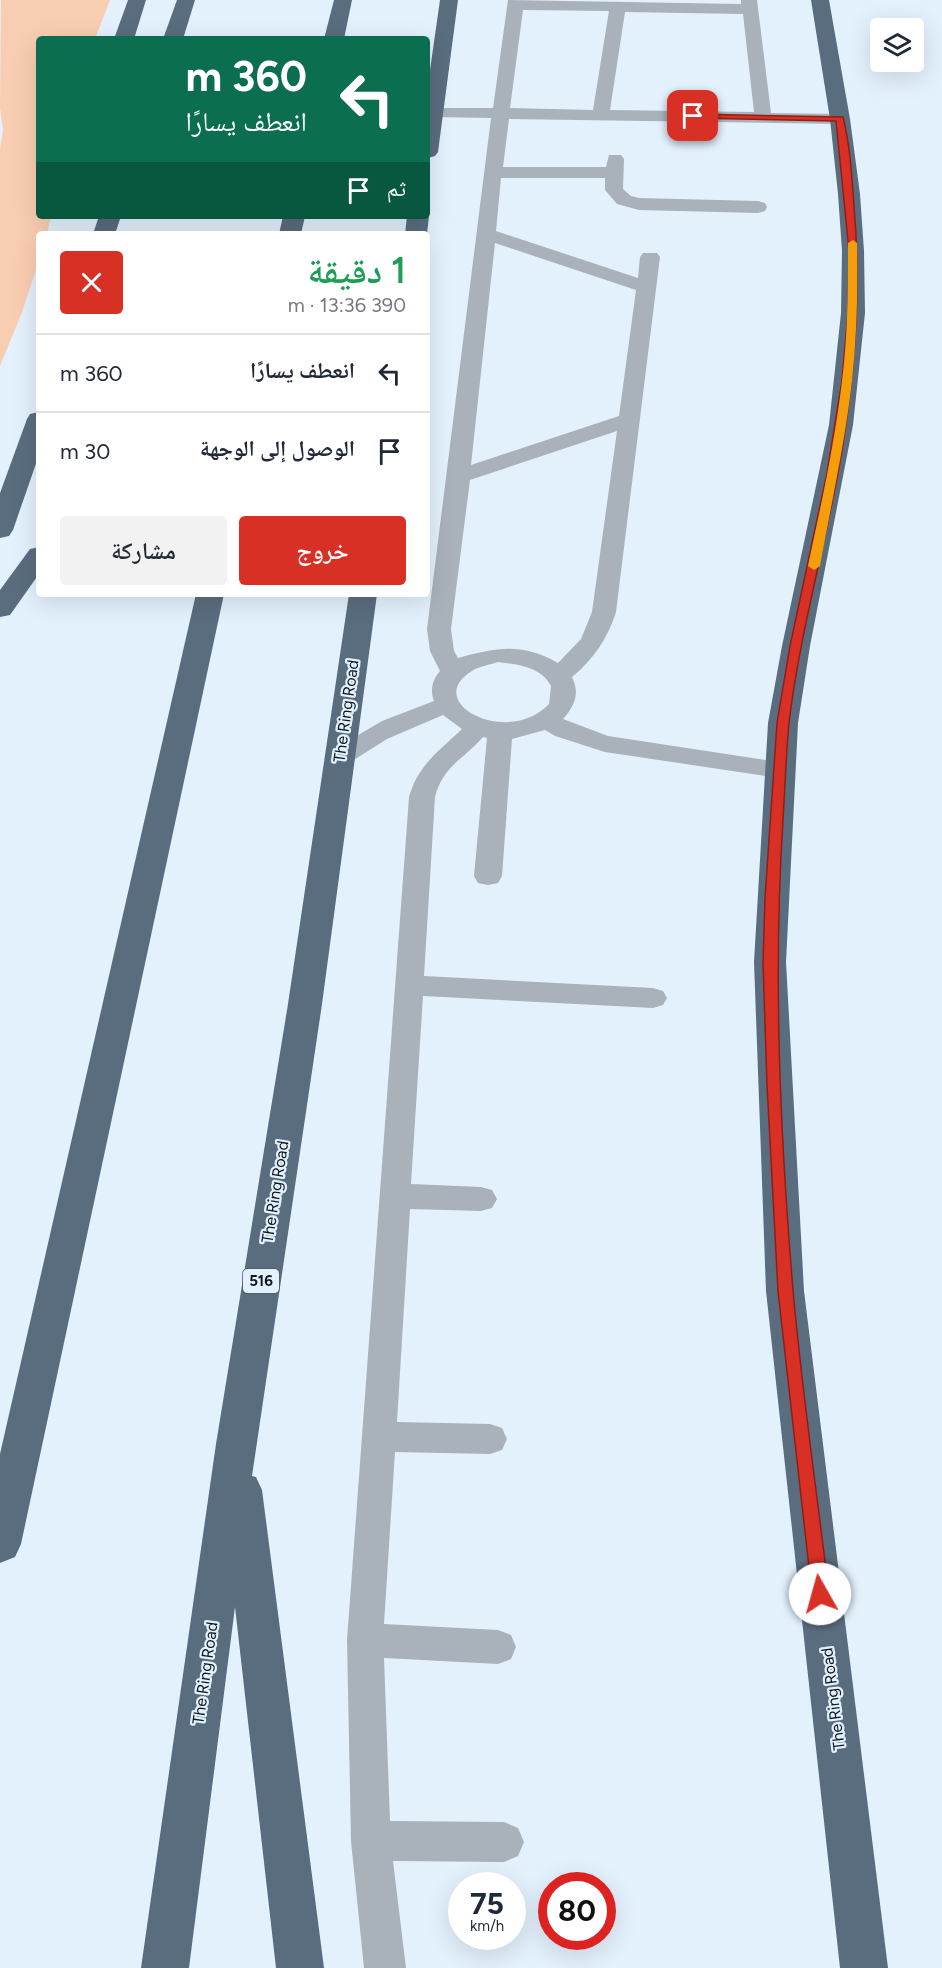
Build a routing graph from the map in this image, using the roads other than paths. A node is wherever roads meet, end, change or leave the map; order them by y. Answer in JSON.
{"nodes":[{"id":1,"x":137,"y":0,"type":"edge"},
{"id":2,"x":186,"y":0,"type":"edge"},
{"id":3,"x":343,"y":0,"type":"edge"},
{"id":4,"x":449,"y":0,"type":"edge"},
{"id":5,"x":820,"y":0,"type":"edge"},
{"id":6,"x":516,"y":3,"type":"edge"},
{"id":7,"x":749,"y":4,"type":"edge"},
{"id":8,"x":618,"y":7,"type":"junction"},
{"id":9,"x":125,"y":36,"type":"edge"},
{"id":10,"x":173,"y":36,"type":"edge"},
{"id":11,"x":335,"y":36,"type":"edge"},
{"id":12,"x":433,"y":112,"type":"junction"},
{"id":13,"x":501,"y":113,"type":"junction"},
{"id":14,"x":601,"y":115,"type":"junction"},
{"id":15,"x":763,"y":118,"type":"junction"},
{"id":16,"x":840,"y":119,"type":"junction"},
{"id":17,"x":430,"y":136,"type":"edge"},
{"id":18,"x":493,"y":172,"type":"junction"},
{"id":19,"x":758,"y":207,"type":"dead end"},
{"id":20,"x":486,"y":234,"type":"junction"},
{"id":21,"x":650,"y":257,"type":"dead end"},
{"id":22,"x":646,"y":287,"type":"junction"},
{"id":23,"x":629,"y":420,"type":"junction"},
{"id":24,"x":36,"y":428,"type":"edge"},
{"id":25,"x":459,"y":476,"type":"junction"},
{"id":26,"x":0,"y":530,"type":"edge"},
{"id":27,"x":36,"y":559,"type":"edge"},
{"id":28,"x":209,"y":597,"type":"edge"},
{"id":29,"x":363,"y":597,"type":"edge"},
{"id":30,"x":0,"y":609,"type":"edge"},
{"id":31,"x":453,"y":672,"type":"junction"},
{"id":32,"x":558,"y":676,"type":"junction"},
{"id":33,"x":446,"y":706,"type":"junction"},
{"id":34,"x":547,"y":720,"type":"junction"},
{"id":35,"x":489,"y":729,"type":"junction"},
{"id":36,"x":340,"y":757,"type":"junction"},
{"id":37,"x":779,"y":770,"type":"junction"},
{"id":38,"x":488,"y":876,"type":"dead end"},
{"id":39,"x":409,"y":985,"type":"junction"},
{"id":40,"x":653,"y":998,"type":"dead end"},
{"id":41,"x":394,"y":1196,"type":"junction"},
{"id":42,"x":481,"y":1199,"type":"dead end"},
{"id":43,"x":378,"y":1437,"type":"junction"},
{"id":44,"x":490,"y":1439,"type":"dead end"},
{"id":45,"x":236,"y":1444,"type":"junction"},
{"id":46,"x":0,"y":1544,"type":"edge"},
{"id":47,"x":364,"y":1640,"type":"junction"},
{"id":48,"x":498,"y":1647,"type":"dead end"},
{"id":49,"x":371,"y":1841,"type":"junction"},
{"id":50,"x":504,"y":1842,"type":"dead end"},
{"id":51,"x":165,"y":1968,"type":"edge"},
{"id":52,"x":300,"y":1968,"type":"edge"},
{"id":53,"x":385,"y":1968,"type":"edge"},
{"id":54,"x":864,"y":1968,"type":"edge"}],
"edges":[{"from":1,"to":9,"type":"highway"},
{"from":2,"to":10,"type":"highway"},
{"from":3,"to":11,"type":"highway"},
{"from":4,"to":12,"type":"highway"},
{"from":5,"to":16,"type":"highway","name":"The Ring Road"},
{"from":6,"to":8,"type":"lane"},
{"from":6,"to":13,"type":"lane"},
{"from":7,"to":8,"type":"lane"},
{"from":7,"to":15,"type":"lane"},
{"from":8,"to":14,"type":"lane"},
{"from":12,"to":13,"type":"lane"},
{"from":12,"to":17,"type":"highway"},
{"from":13,"to":14,"type":"lane"},
{"from":13,"to":18,"type":"lane"},
{"from":14,"to":15,"type":"lane"},
{"from":15,"to":16,"type":"lane"},
{"from":16,"to":37,"type":"highway","name":"The Ring Road"},
{"from":18,"to":19,"type":"lane"},
{"from":18,"to":20,"type":"lane"},
{"from":20,"to":22,"type":"lane"},
{"from":20,"to":25,"type":"lane"},
{"from":21,"to":22,"type":"lane"},
{"from":22,"to":23,"type":"lane"},
{"from":23,"to":25,"type":"lane"},
{"from":23,"to":32,"type":"lane"},
{"from":24,"to":26,"type":"highway"},
{"from":25,"to":31,"type":"lane"},
{"from":27,"to":30,"type":"highway"},
{"from":28,"to":46,"type":"highway"},
{"from":29,"to":36,"type":"highway","name":"The Ring Road","number":"516"},
{"from":31,"to":32,"type":"lane"},
{"from":31,"to":33,"type":"lane"},
{"from":32,"to":34,"type":"lane"},
{"from":33,"to":35,"type":"lane"},
{"from":33,"to":36,"type":"lane"},
{"from":34,"to":35,"type":"lane"},
{"from":34,"to":37,"type":"lane"},
{"from":35,"to":38,"type":"lane"},
{"from":35,"to":39,"type":"lane"},
{"from":36,"to":45,"type":"highway","name":"The Ring Road","number":"516"},
{"from":37,"to":54,"type":"highway","name":"The Ring Road"},
{"from":39,"to":40,"type":"lane"},
{"from":39,"to":41,"type":"lane"},
{"from":41,"to":42,"type":"lane"},
{"from":41,"to":43,"type":"lane"},
{"from":43,"to":44,"type":"lane"},
{"from":43,"to":47,"type":"lane"},
{"from":45,"to":51,"type":"highway","name":"The Ring Road","number":"516"},
{"from":45,"to":52,"type":"highway","number":"516"},
{"from":47,"to":48,"type":"lane"},
{"from":47,"to":49,"type":"lane"},
{"from":49,"to":50,"type":"lane"},
{"from":49,"to":53,"type":"lane"}]}
